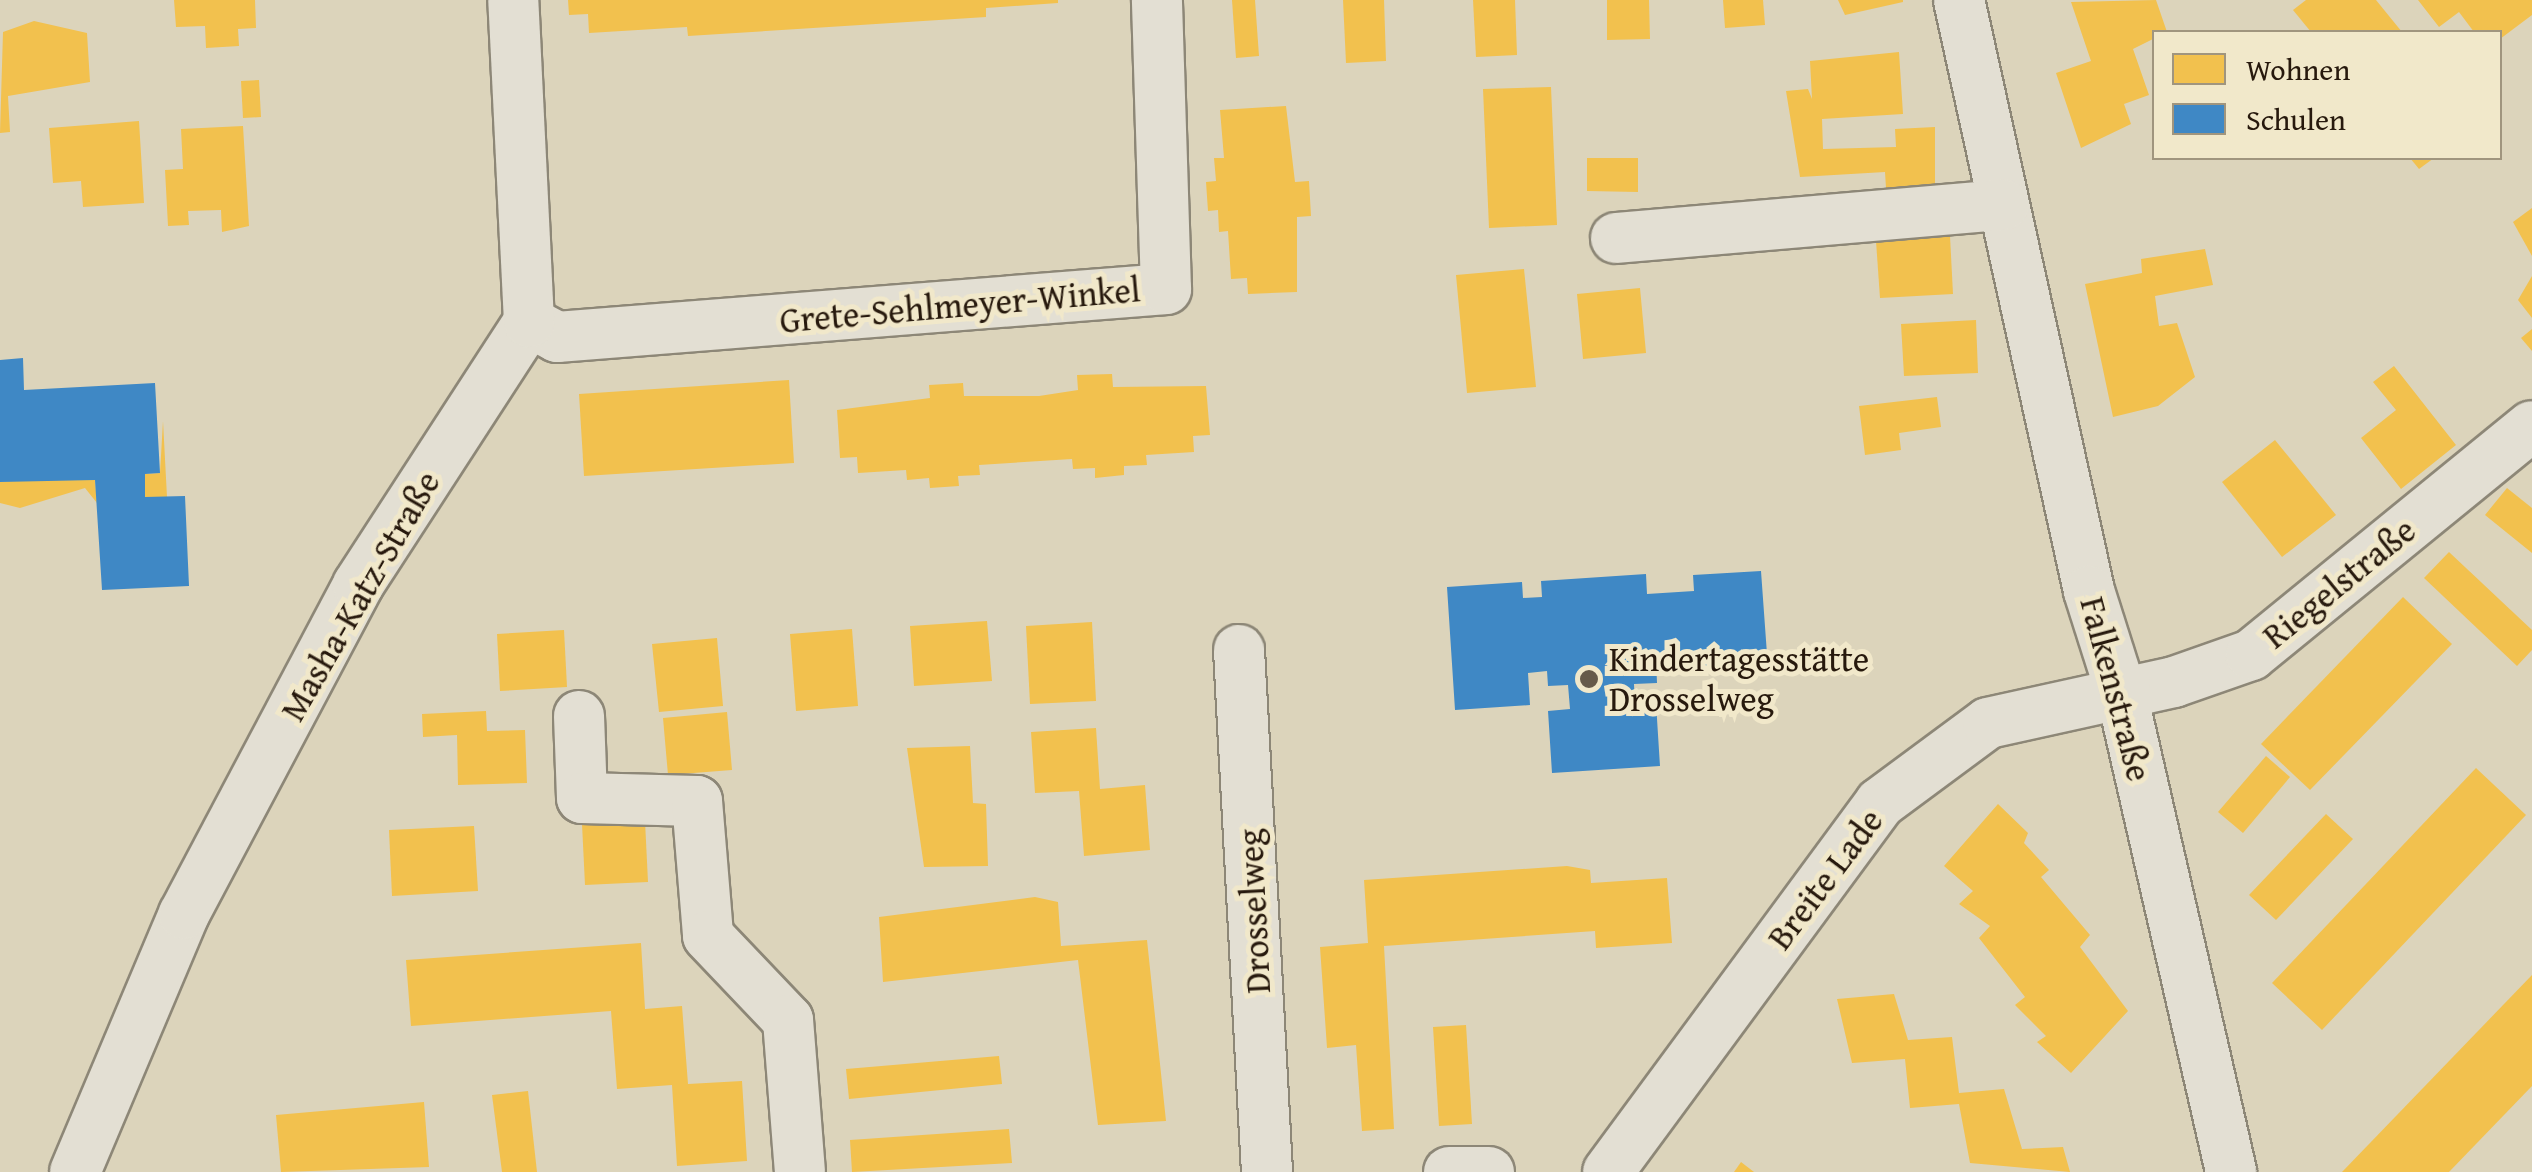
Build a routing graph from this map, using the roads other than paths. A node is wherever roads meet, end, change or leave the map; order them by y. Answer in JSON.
{"nodes":[{"id":1,"x":513,"y":0,"type":"edge"},
{"id":2,"x":1157,"y":0,"type":"edge"},
{"id":3,"x":1959,"y":0,"type":"edge"},
{"id":4,"x":2004,"y":206,"type":"junction"},
{"id":5,"x":1616,"y":238,"type":"dead end"},
{"id":6,"x":529,"y":322,"type":"junction"},
{"id":7,"x":2532,"y":426,"type":"edge"},
{"id":8,"x":1238,"y":650,"type":"dead end"},
{"id":9,"x":2122,"y":695,"type":"junction"},
{"id":10,"x":579,"y":716,"type":"dead end"},
{"id":11,"x":75,"y":1172,"type":"edge"},
{"id":12,"x":800,"y":1172,"type":"edge"},
{"id":13,"x":1267,"y":1172,"type":"edge"},
{"id":14,"x":1450,"y":1172,"type":"edge"},
{"id":15,"x":1489,"y":1172,"type":"edge"},
{"id":16,"x":1608,"y":1172,"type":"edge"},
{"id":17,"x":2231,"y":1172,"type":"edge"}],
"edges":[{"from":1,"to":6,"type":"street"},
{"from":2,"to":6,"type":"street","name":"Grete-Sehlmeyer-Winkel"},
{"from":3,"to":4,"type":"street","name":"Falkenstraße"},
{"from":4,"to":5,"type":"street"},
{"from":4,"to":9,"type":"street","name":"Falkenstraße"},
{"from":6,"to":11,"type":"street","name":"Masha-Katz-Straße"},
{"from":7,"to":9,"type":"street","name":"Riegelstraße"},
{"from":8,"to":13,"type":"street","name":"Drosselweg"},
{"from":9,"to":16,"type":"street","name":"Breite Lade"},
{"from":9,"to":17,"type":"street","name":"Falkenstraße"},
{"from":10,"to":12,"type":"street"},
{"from":14,"to":15,"type":"street"}]}
